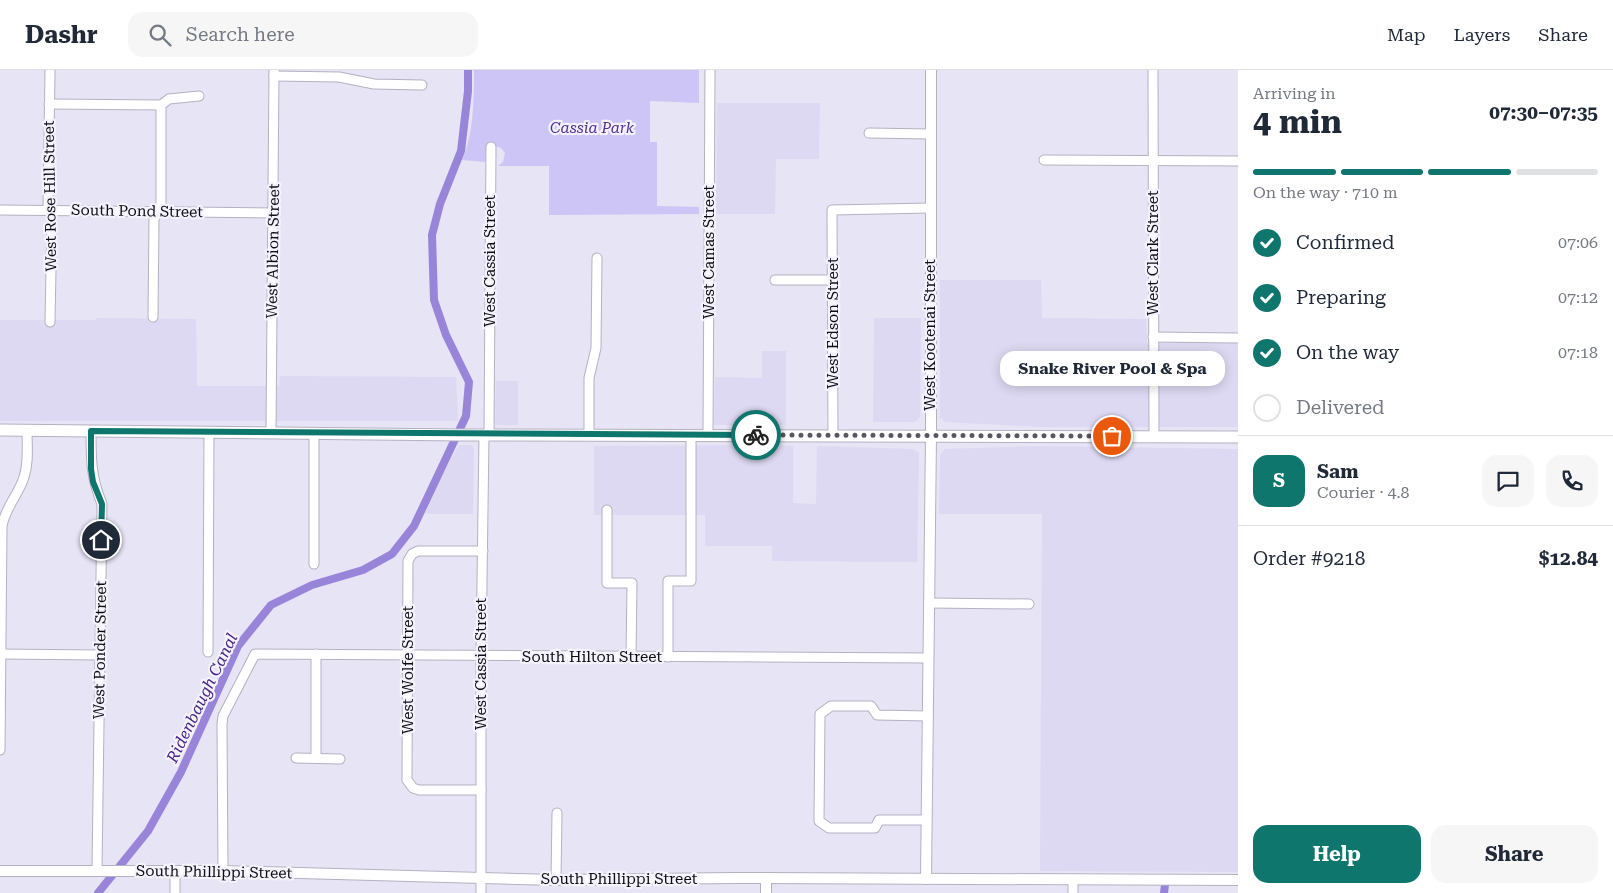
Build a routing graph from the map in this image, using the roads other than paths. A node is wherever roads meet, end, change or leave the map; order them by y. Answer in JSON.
{"nodes":[{"id":1,"x":50,"y":70,"type":"edge"},
{"id":2,"x":710,"y":70,"type":"edge"},
{"id":3,"x":931,"y":70,"type":"edge"},
{"id":4,"x":1153,"y":70,"type":"edge"},
{"id":5,"x":274,"y":73,"type":"edge"},
{"id":6,"x":422,"y":85,"type":"dead end"},
{"id":7,"x":199,"y":96,"type":"dead end"},
{"id":8,"x":49,"y":104,"type":"junction"},
{"id":9,"x":161,"y":104,"type":"junction"},
{"id":10,"x":869,"y":133,"type":"dead end"},
{"id":11,"x":931,"y":134,"type":"junction"},
{"id":12,"x":491,"y":147,"type":"dead end"},
{"id":13,"x":1044,"y":160,"type":"dead end"},
{"id":14,"x":1153,"y":160,"type":"junction"},
{"id":15,"x":1238,"y":160,"type":"edge"},
{"id":16,"x":930,"y":208,"type":"junction"},
{"id":17,"x":0,"y":210,"type":"edge"},
{"id":18,"x":48,"y":210,"type":"junction"},
{"id":19,"x":158,"y":211,"type":"junction"},
{"id":20,"x":273,"y":213,"type":"junction"},
{"id":21,"x":597,"y":258,"type":"dead end"},
{"id":22,"x":775,"y":280,"type":"dead end"},
{"id":23,"x":833,"y":280,"type":"junction"},
{"id":24,"x":154,"y":317,"type":"dead end"},
{"id":25,"x":50,"y":322,"type":"dead end"},
{"id":26,"x":1153,"y":338,"type":"junction"},
{"id":27,"x":1238,"y":338,"type":"edge"},
{"id":28,"x":0,"y":430,"type":"edge"},
{"id":29,"x":27,"y":430,"type":"junction"},
{"id":30,"x":91,"y":431,"type":"junction"},
{"id":31,"x":209,"y":432,"type":"junction"},
{"id":32,"x":271,"y":433,"type":"junction"},
{"id":33,"x":314,"y":433,"type":"junction"},
{"id":34,"x":487,"y":435,"type":"junction"},
{"id":35,"x":589,"y":435,"type":"junction"},
{"id":36,"x":691,"y":435,"type":"junction"},
{"id":37,"x":708,"y":435,"type":"junction"},
{"id":38,"x":833,"y":436,"type":"junction"},
{"id":39,"x":931,"y":436,"type":"junction"},
{"id":40,"x":1154,"y":436,"type":"junction"},
{"id":41,"x":1238,"y":437,"type":"edge"},
{"id":42,"x":607,"y":510,"type":"dead end"},
{"id":43,"x":482,"y":552,"type":"junction"},
{"id":44,"x":314,"y":564,"type":"dead end"},
{"id":45,"x":929,"y":603,"type":"junction"},
{"id":46,"x":1029,"y":604,"type":"dead end"},
{"id":47,"x":208,"y":652,"type":"dead end"},
{"id":48,"x":1,"y":654,"type":"edge"},
{"id":49,"x":316,"y":654,"type":"junction"},
{"id":50,"x":100,"y":655,"type":"junction"},
{"id":51,"x":408,"y":655,"type":"junction"},
{"id":52,"x":481,"y":656,"type":"junction"},
{"id":53,"x":631,"y":657,"type":"junction"},
{"id":54,"x":668,"y":657,"type":"junction"},
{"id":55,"x":928,"y":658,"type":"junction"},
{"id":56,"x":928,"y":716,"type":"junction"},
{"id":57,"x":0,"y":750,"type":"edge"},
{"id":58,"x":296,"y":758,"type":"dead end"},
{"id":59,"x":316,"y":758,"type":"junction"},
{"id":60,"x":340,"y":759,"type":"dead end"},
{"id":61,"x":481,"y":790,"type":"junction"},
{"id":62,"x":557,"y":813,"type":"dead end"},
{"id":63,"x":926,"y":820,"type":"junction"},
{"id":64,"x":0,"y":871,"type":"edge"},
{"id":65,"x":102,"y":871,"type":"junction"},
{"id":66,"x":175,"y":871,"type":"junction"},
{"id":67,"x":223,"y":872,"type":"junction"},
{"id":68,"x":481,"y":877,"type":"junction"},
{"id":69,"x":766,"y":878,"type":"junction"},
{"id":70,"x":926,"y":879,"type":"junction"},
{"id":71,"x":556,"y":880,"type":"junction"},
{"id":72,"x":1073,"y":880,"type":"junction"},
{"id":73,"x":1238,"y":880,"type":"edge"},
{"id":74,"x":175,"y":893,"type":"edge"},
{"id":75,"x":481,"y":893,"type":"edge"},
{"id":76,"x":766,"y":893,"type":"edge"},
{"id":77,"x":1073,"y":893,"type":"edge"}],
"edges":[{"from":1,"to":8,"type":"street","name":"West Rose Hill Street"},
{"from":2,"to":37,"type":"street","name":"West Camas Street"},
{"from":3,"to":11,"type":"street","name":"West Kootenai Street"},
{"from":4,"to":14,"type":"street","name":"West Clark Street"},
{"from":5,"to":6,"type":"street"},
{"from":5,"to":20,"type":"street","name":"West Albion Street"},
{"from":7,"to":9,"type":"street"},
{"from":8,"to":9,"type":"street"},
{"from":8,"to":18,"type":"street","name":"West Rose Hill Street"},
{"from":9,"to":19,"type":"street"},
{"from":10,"to":11,"type":"street"},
{"from":11,"to":16,"type":"street","name":"West Kootenai Street"},
{"from":12,"to":34,"type":"street","name":"West Cassia Street"},
{"from":13,"to":14,"type":"street"},
{"from":14,"to":15,"type":"street"},
{"from":14,"to":26,"type":"street","name":"West Clark Street"},
{"from":16,"to":23,"type":"street","name":"West Edson Street"},
{"from":16,"to":39,"type":"street","name":"West Kootenai Street"},
{"from":17,"to":18,"type":"street","name":"South Pond Street"},
{"from":18,"to":19,"type":"street","name":"South Pond Street"},
{"from":18,"to":25,"type":"street","name":"West Rose Hill Street"},
{"from":19,"to":20,"type":"street","name":"South Pond Street"},
{"from":19,"to":24,"type":"street"},
{"from":20,"to":32,"type":"street","name":"West Albion Street"},
{"from":21,"to":35,"type":"street"},
{"from":22,"to":23,"type":"street"},
{"from":23,"to":38,"type":"street","name":"West Edson Street"},
{"from":26,"to":27,"type":"street"},
{"from":26,"to":40,"type":"street","name":"West Clark Street"},
{"from":28,"to":29,"type":"main road"},
{"from":29,"to":30,"type":"main road"},
{"from":29,"to":48,"type":"street"},
{"from":30,"to":31,"type":"main road"},
{"from":30,"to":50,"type":"street","name":"West Ponder Street"},
{"from":31,"to":32,"type":"main road"},
{"from":31,"to":47,"type":"street"},
{"from":32,"to":33,"type":"main road"},
{"from":33,"to":34,"type":"main road"},
{"from":33,"to":44,"type":"street"},
{"from":34,"to":35,"type":"main road"},
{"from":34,"to":43,"type":"street","name":"West Cassia Street"},
{"from":35,"to":36,"type":"main road"},
{"from":36,"to":37,"type":"main road"},
{"from":36,"to":54,"type":"street"},
{"from":37,"to":38,"type":"main road"},
{"from":38,"to":39,"type":"main road"},
{"from":39,"to":40,"type":"main road"},
{"from":39,"to":45,"type":"street","name":"West Kootenai Street"},
{"from":40,"to":41,"type":"main road"},
{"from":42,"to":53,"type":"street"},
{"from":43,"to":51,"type":"street","name":"West Wolfe Street"},
{"from":43,"to":52,"type":"street","name":"West Cassia Street"},
{"from":45,"to":46,"type":"street"},
{"from":45,"to":55,"type":"street","name":"West Kootenai Street"},
{"from":48,"to":50,"type":"street"},
{"from":48,"to":57,"type":"street"},
{"from":49,"to":51,"type":"street","name":"South Hilton Street"},
{"from":49,"to":59,"type":"street"},
{"from":49,"to":67,"type":"street","name":"South Hilton Street"},
{"from":50,"to":65,"type":"street","name":"West Ponder Street"},
{"from":51,"to":52,"type":"street","name":"South Hilton Street"},
{"from":51,"to":61,"type":"street","name":"West Wolfe Street"},
{"from":52,"to":53,"type":"street","name":"South Hilton Street"},
{"from":52,"to":61,"type":"street","name":"West Cassia Street"},
{"from":53,"to":54,"type":"street","name":"South Hilton Street"},
{"from":54,"to":55,"type":"street","name":"South Hilton Street"},
{"from":55,"to":56,"type":"street","name":"West Kootenai Street"},
{"from":56,"to":63,"type":"street","name":"West Kootenai Street"},
{"from":56,"to":63,"type":"street"},
{"from":58,"to":59,"type":"street"},
{"from":59,"to":60,"type":"street"},
{"from":61,"to":68,"type":"street","name":"West Cassia Street"},
{"from":62,"to":71,"type":"street"},
{"from":63,"to":70,"type":"street","name":"West Kootenai Street"},
{"from":64,"to":65,"type":"street","name":"South Phillippi Street"},
{"from":65,"to":66,"type":"street","name":"South Phillippi Street"},
{"from":66,"to":67,"type":"street","name":"South Phillippi Street"},
{"from":66,"to":74,"type":"street"},
{"from":67,"to":68,"type":"street","name":"South Phillippi Street"},
{"from":68,"to":71,"type":"street","name":"South Phillippi Street"},
{"from":68,"to":75,"type":"street","name":"West Cassia Street"},
{"from":69,"to":70,"type":"street","name":"South Phillippi Street"},
{"from":69,"to":71,"type":"street","name":"South Phillippi Street"},
{"from":69,"to":76,"type":"street"},
{"from":70,"to":72,"type":"street","name":"South Phillippi Street"},
{"from":72,"to":73,"type":"street","name":"South Phillippi Street"},
{"from":72,"to":77,"type":"street"}]}
